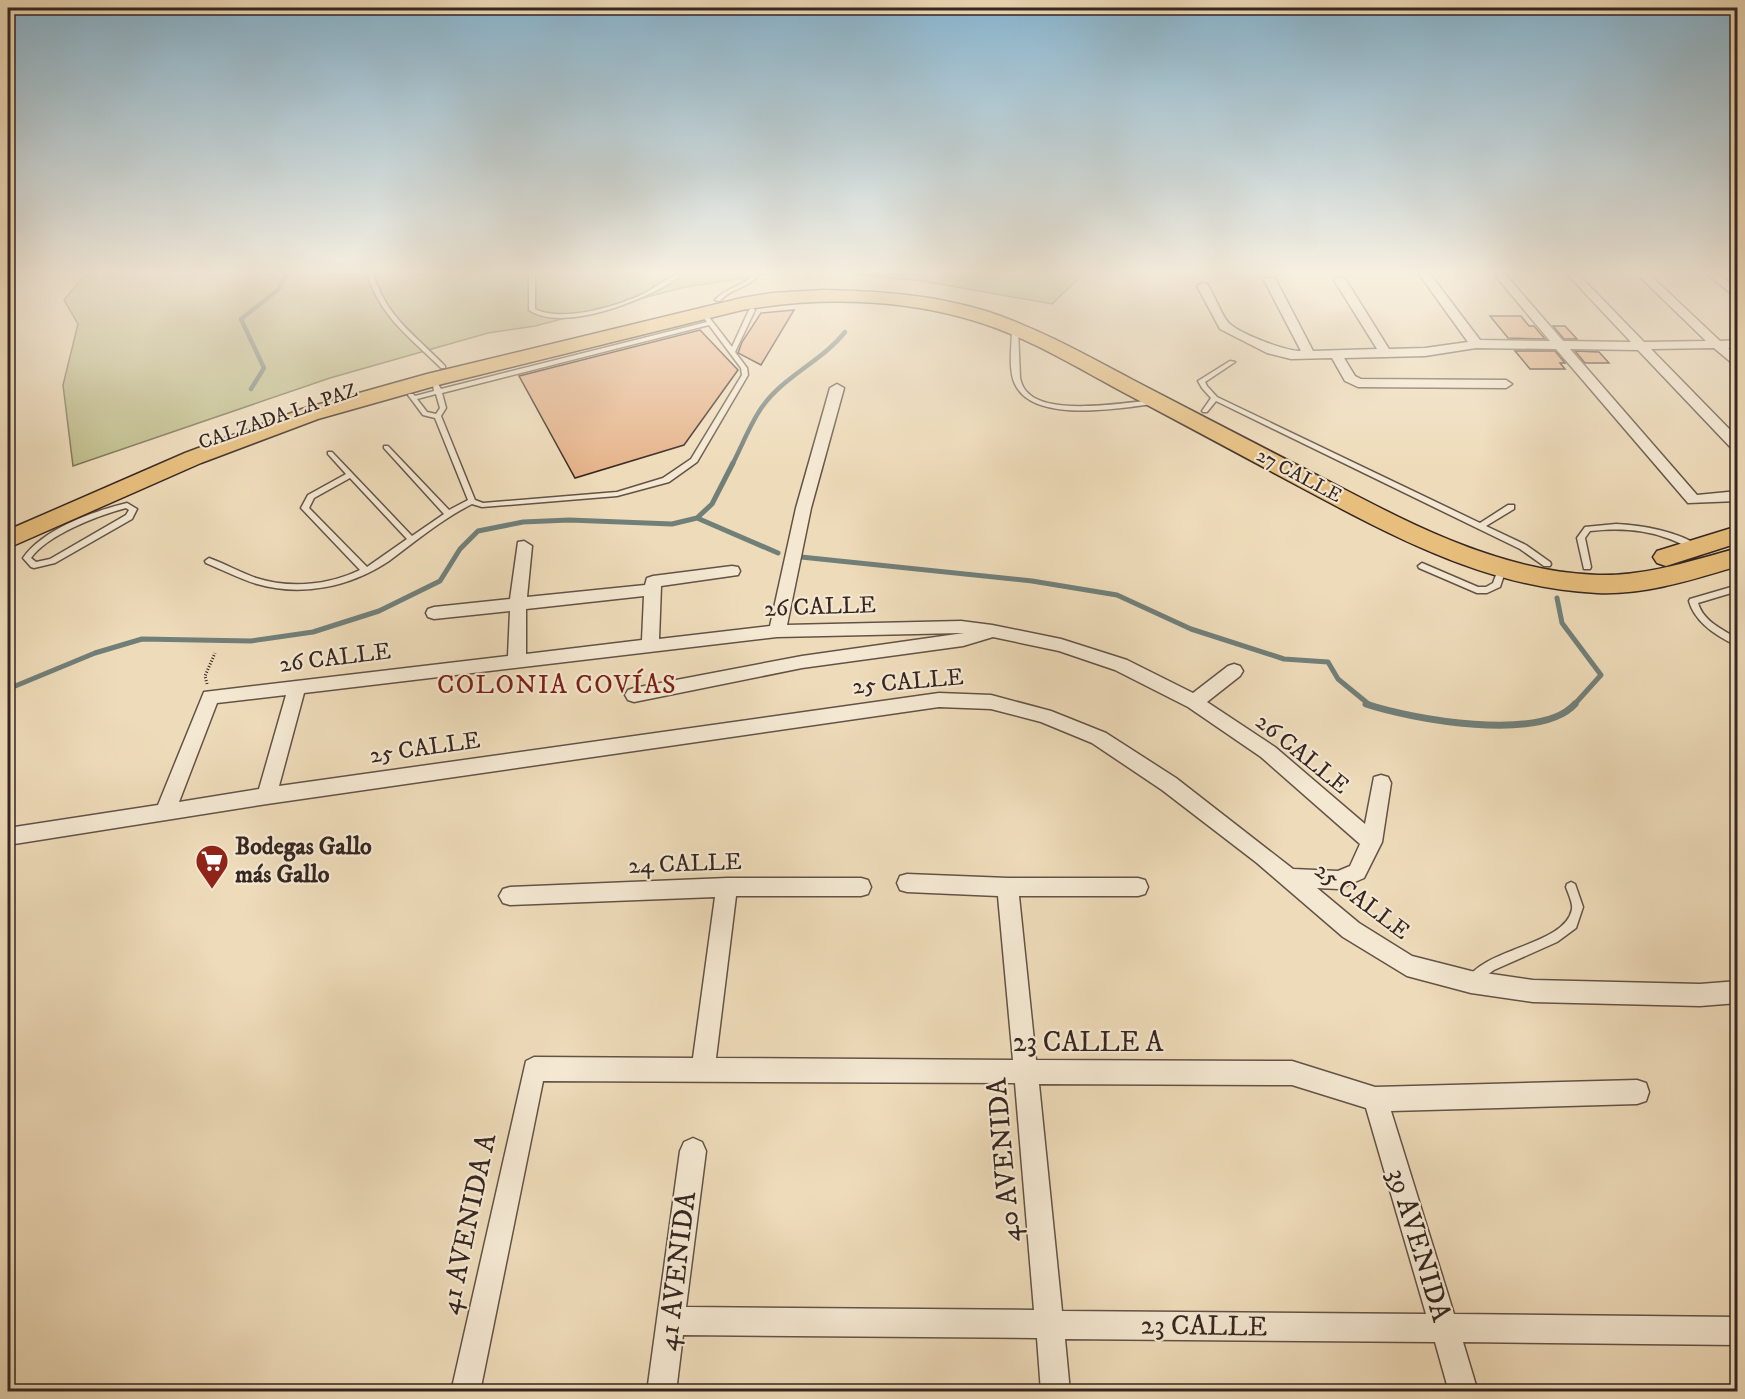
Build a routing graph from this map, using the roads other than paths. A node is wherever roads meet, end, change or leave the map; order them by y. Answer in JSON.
{"nodes":[{"id":1,"x":407,"y":339,"type":"edge"},
{"id":2,"x":599,"y":339,"type":"edge"},
{"id":3,"x":608,"y":339,"type":"edge"},
{"id":4,"x":725,"y":339,"type":"edge"},
{"id":5,"x":738,"y":339,"type":"edge"},
{"id":6,"x":1016,"y":339,"type":"edge"},
{"id":7,"x":1035,"y":339,"type":"edge"},
{"id":8,"x":1063,"y":339,"type":"edge"},
{"id":9,"x":1251,"y":339,"type":"edge"},
{"id":10,"x":1301,"y":339,"type":"edge"},
{"id":11,"x":1377,"y":339,"type":"edge"},
{"id":12,"x":1472,"y":339,"type":"edge"},
{"id":13,"x":1555,"y":339,"type":"edge"},
{"id":14,"x":1635,"y":339,"type":"edge"},
{"id":15,"x":1712,"y":339,"type":"edge"},
{"id":16,"x":1476,"y":344,"type":"junction"},
{"id":17,"x":1717,"y":344,"type":"junction"},
{"id":18,"x":1737,"y":344,"type":"edge"},
{"id":19,"x":1561,"y":346,"type":"junction"},
{"id":20,"x":1641,"y":346,"type":"junction"},
{"id":21,"x":732,"y":353,"type":"junction"},
{"id":22,"x":1336,"y":354,"type":"junction"},
{"id":23,"x":1386,"y":354,"type":"junction"},
{"id":24,"x":1309,"y":355,"type":"junction"},
{"id":25,"x":1232,"y":362,"type":"dead end"},
{"id":26,"x":1737,"y":364,"type":"edge"},
{"id":27,"x":438,"y":379,"type":"junction"},
{"id":28,"x":1506,"y":384,"type":"dead end"},
{"id":29,"x":837,"y":388,"type":"dead end"},
{"id":30,"x":409,"y":392,"type":"junction"},
{"id":31,"x":1157,"y":401,"type":"junction"},
{"id":32,"x":1210,"y":405,"type":"junction"},
{"id":33,"x":438,"y":416,"type":"junction"},
{"id":34,"x":386,"y":447,"type":"dead end"},
{"id":35,"x":1737,"y":447,"type":"edge"},
{"id":36,"x":330,"y":453,"type":"dead end"},
{"id":37,"x":350,"y":475,"type":"junction"},
{"id":38,"x":1737,"y":496,"type":"edge"},
{"id":39,"x":472,"y":501,"type":"junction"},
{"id":40,"x":1511,"y":507,"type":"dead end"},
{"id":41,"x":448,"y":514,"type":"junction"},
{"id":42,"x":81,"y":515,"type":"junction"},
{"id":43,"x":8,"y":526,"type":"edge"},
{"id":44,"x":1481,"y":526,"type":"junction"},
{"id":45,"x":1737,"y":534,"type":"edge"},
{"id":46,"x":8,"y":540,"type":"edge"},
{"id":47,"x":412,"y":540,"type":"junction"},
{"id":48,"x":524,"y":546,"type":"dead end"},
{"id":49,"x":1696,"y":547,"type":"junction"},
{"id":50,"x":1737,"y":556,"type":"edge"},
{"id":51,"x":209,"y":561,"type":"dead end"},
{"id":52,"x":1547,"y":564,"type":"junction"},
{"id":53,"x":1422,"y":566,"type":"dead end"},
{"id":54,"x":1587,"y":567,"type":"junction"},
{"id":55,"x":1502,"y":569,"type":"junction"},
{"id":56,"x":365,"y":570,"type":"junction"},
{"id":57,"x":732,"y":571,"type":"dead end"},
{"id":58,"x":1737,"y":588,"type":"edge"},
{"id":59,"x":651,"y":590,"type":"junction"},
{"id":60,"x":518,"y":605,"type":"junction"},
{"id":61,"x":434,"y":613,"type":"dead end"},
{"id":62,"x":777,"y":631,"type":"junction"},
{"id":63,"x":992,"y":631,"type":"junction"},
{"id":64,"x":1737,"y":644,"type":"edge"},
{"id":65,"x":650,"y":646,"type":"junction"},
{"id":66,"x":517,"y":661,"type":"junction"},
{"id":67,"x":1234,"y":671,"type":"dead end"},
{"id":68,"x":297,"y":687,"type":"junction"},
{"id":69,"x":634,"y":695,"type":"dead end"},
{"id":70,"x":1194,"y":702,"type":"junction"},
{"id":71,"x":1381,"y":783,"type":"dead end"},
{"id":72,"x":267,"y":796,"type":"junction"},
{"id":73,"x":165,"y":812,"type":"junction"},
{"id":74,"x":8,"y":837,"type":"edge"},
{"id":75,"x":1372,"y":842,"type":"junction"},
{"id":76,"x":1290,"y":878,"type":"junction"},
{"id":77,"x":907,"y":883,"type":"dead end"},
{"id":78,"x":727,"y":887,"type":"junction"},
{"id":79,"x":861,"y":887,"type":"dead end"},
{"id":80,"x":1008,"y":887,"type":"junction"},
{"id":81,"x":1138,"y":887,"type":"dead end"},
{"id":82,"x":1571,"y":887,"type":"dead end"},
{"id":83,"x":510,"y":896,"type":"dead end"},
{"id":84,"x":1471,"y":982,"type":"junction"},
{"id":85,"x":1737,"y":992,"type":"edge"},
{"id":86,"x":534,"y":1069,"type":"joint"},
{"id":87,"x":703,"y":1070,"type":"junction"},
{"id":88,"x":1026,"y":1071,"type":"junction"},
{"id":89,"x":1637,"y":1092,"type":"dead end"},
{"id":90,"x":1375,"y":1099,"type":"junction"},
{"id":91,"x":693,"y":1150,"type":"dead end"},
{"id":92,"x":671,"y":1321,"type":"junction"},
{"id":93,"x":1050,"y":1324,"type":"junction"},
{"id":94,"x":1445,"y":1328,"type":"junction"},
{"id":95,"x":1737,"y":1331,"type":"edge"},
{"id":96,"x":465,"y":1392,"type":"edge"},
{"id":97,"x":661,"y":1392,"type":"edge"},
{"id":98,"x":1056,"y":1392,"type":"edge"},
{"id":99,"x":1464,"y":1392,"type":"edge"}],
"edges":[{"from":1,"to":27,"type":"lane"},
{"from":2,"to":27,"type":"main road","name":"CALZADA LA PAZ"},
{"from":3,"to":27,"type":"main road","name":"CALZADA LA PAZ"},
{"from":4,"to":21,"type":"lane"},
{"from":5,"to":21,"type":"lane"},
{"from":6,"to":31,"type":"lane"},
{"from":7,"to":31,"type":"main road","name":"27 CALLE"},
{"from":8,"to":32,"type":"main road","name":"27 CALLE"},
{"from":9,"to":24,"type":"street"},
{"from":10,"to":24,"type":"street"},
{"from":11,"to":23,"type":"street"},
{"from":12,"to":16,"type":"street"},
{"from":13,"to":19,"type":"street"},
{"from":14,"to":20,"type":"street"},
{"from":15,"to":17,"type":"street"},
{"from":16,"to":19,"type":"street"},
{"from":16,"to":23,"type":"street"},
{"from":17,"to":18,"type":"street"},
{"from":17,"to":20,"type":"street"},
{"from":17,"to":26,"type":"street"},
{"from":19,"to":20,"type":"street"},
{"from":19,"to":38,"type":"street"},
{"from":20,"to":35,"type":"street"},
{"from":21,"to":39,"type":"lane"},
{"from":22,"to":23,"type":"street"},
{"from":22,"to":24,"type":"street"},
{"from":22,"to":28,"type":"street"},
{"from":25,"to":32,"type":"lane"},
{"from":27,"to":30,"type":"main road","name":"CALZADA LA PAZ"},
{"from":27,"to":33,"type":"lane"},
{"from":27,"to":43,"type":"main road","name":"CALZADA LA PAZ"},
{"from":29,"to":62,"type":"street"},
{"from":30,"to":33,"type":"lane"},
{"from":30,"to":42,"type":"main road","name":"CALZADA LA PAZ"},
{"from":31,"to":55,"type":"main road","name":"27 CALLE"},
{"from":32,"to":44,"type":"lane"},
{"from":32,"to":52,"type":"main road","name":"27 CALLE"},
{"from":33,"to":39,"type":"lane"},
{"from":34,"to":41,"type":"lane"},
{"from":36,"to":37,"type":"lane"},
{"from":37,"to":47,"type":"lane"},
{"from":37,"to":56,"type":"lane"},
{"from":39,"to":41,"type":"lane"},
{"from":40,"to":44,"type":"lane"},
{"from":41,"to":47,"type":"lane"},
{"from":42,"to":42,"type":"lane"},
{"from":42,"to":46,"type":"main road","name":"CALZADA LA PAZ"},
{"from":44,"to":52,"type":"lane"},
{"from":45,"to":49,"type":"main road","name":"27 CALLE"},
{"from":47,"to":56,"type":"lane"},
{"from":48,"to":60,"type":"street"},
{"from":49,"to":54,"type":"main road","name":"27 CALLE"},
{"from":49,"to":54,"type":"lane"},
{"from":50,"to":55,"type":"main road","name":"27 CALLE"},
{"from":51,"to":56,"type":"lane"},
{"from":52,"to":54,"type":"main road","name":"27 CALLE"},
{"from":53,"to":55,"type":"lane"},
{"from":57,"to":59,"type":"street"},
{"from":58,"to":64,"type":"lane"},
{"from":59,"to":60,"type":"street"},
{"from":59,"to":65,"type":"street"},
{"from":60,"to":61,"type":"street"},
{"from":60,"to":66,"type":"street"},
{"from":62,"to":63,"type":"street","name":"26 CALLE"},
{"from":62,"to":65,"type":"street","name":"26 CALLE"},
{"from":63,"to":69,"type":"street"},
{"from":63,"to":70,"type":"street","name":"26 CALLE"},
{"from":65,"to":66,"type":"street","name":"26 CALLE"},
{"from":66,"to":68,"type":"street","name":"26 CALLE"},
{"from":67,"to":70,"type":"street"},
{"from":68,"to":72,"type":"street"},
{"from":68,"to":73,"type":"street","name":"26 CALLE"},
{"from":70,"to":75,"type":"street","name":"26 CALLE"},
{"from":71,"to":75,"type":"street"},
{"from":72,"to":73,"type":"street","name":"25 CALLE"},
{"from":72,"to":76,"type":"street","name":"25 CALLE"},
{"from":73,"to":74,"type":"street","name":"25 CALLE"},
{"from":75,"to":76,"type":"street"},
{"from":76,"to":84,"type":"street","name":"25 CALLE"},
{"from":77,"to":80,"type":"street"},
{"from":78,"to":79,"type":"street","name":"24 CALLE"},
{"from":78,"to":83,"type":"street","name":"24 CALLE"},
{"from":78,"to":87,"type":"street"},
{"from":80,"to":81,"type":"street"},
{"from":80,"to":88,"type":"street","name":"40 AVENIDA"},
{"from":82,"to":84,"type":"lane"},
{"from":84,"to":85,"type":"street","name":"25 CALLE"},
{"from":86,"to":87,"type":"street","name":"23 CALLE A"},
{"from":86,"to":96,"type":"street","name":"41 AVENIDA A"},
{"from":87,"to":88,"type":"street","name":"23 CALLE A"},
{"from":88,"to":90,"type":"street","name":"23 CALLE A"},
{"from":88,"to":93,"type":"street","name":"40 AVENIDA"},
{"from":89,"to":90,"type":"street","name":"23 CALLE A"},
{"from":90,"to":94,"type":"street","name":"39 AVENIDA"},
{"from":91,"to":92,"type":"street","name":"41 AVENIDA"},
{"from":92,"to":93,"type":"street","name":"23 CALLE"},
{"from":92,"to":97,"type":"street","name":"41 AVENIDA"},
{"from":93,"to":94,"type":"street","name":"23 CALLE"},
{"from":93,"to":98,"type":"street","name":"40 AVENIDA"},
{"from":94,"to":95,"type":"street","name":"23 CALLE"},
{"from":94,"to":99,"type":"street","name":"39 AVENIDA"}]}
